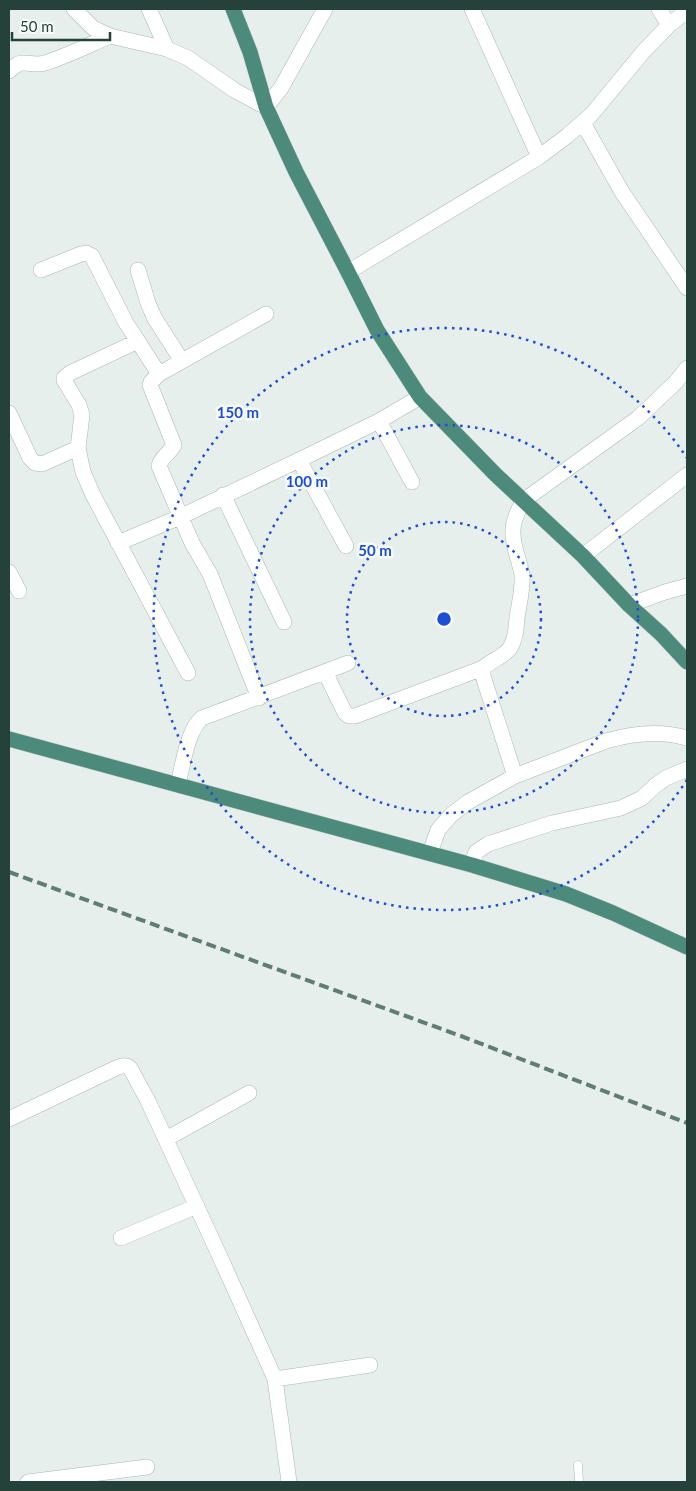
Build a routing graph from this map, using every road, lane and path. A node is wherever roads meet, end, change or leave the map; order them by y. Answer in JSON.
{"nodes":[{"id":1,"x":74,"y":9,"type":"edge"},
{"id":2,"x":148,"y":9,"type":"edge"},
{"id":3,"x":233,"y":9,"type":"edge"},
{"id":4,"x":324,"y":9,"type":"edge"},
{"id":5,"x":472,"y":9,"type":"edge"},
{"id":6,"x":660,"y":9,"type":"edge"},
{"id":7,"x":687,"y":12,"type":"edge"},
{"id":8,"x":669,"y":25,"type":"junction"},
{"id":9,"x":110,"y":36,"type":"junction"},
{"id":10,"x":166,"y":49,"type":"junction"},
{"id":11,"x":9,"y":71,"type":"edge"},
{"id":12,"x":266,"y":107,"type":"junction"},
{"id":13,"x":582,"y":123,"type":"junction"},
{"id":14,"x":539,"y":157,"type":"junction"},
{"id":15,"x":681,"y":267,"type":"edge"},
{"id":16,"x":41,"y":270,"type":"dead end"},
{"id":17,"x":138,"y":270,"type":"dead end"},
{"id":18,"x":348,"y":272,"type":"junction"},
{"id":19,"x":687,"y":288,"type":"edge"},
{"id":20,"x":266,"y":314,"type":"dead end"},
{"id":21,"x":138,"y":341,"type":"junction"},
{"id":22,"x":182,"y":361,"type":"junction"},
{"id":23,"x":687,"y":368,"type":"edge"},
{"id":24,"x":159,"y":374,"type":"junction"},
{"id":25,"x":420,"y":397,"type":"junction"},
{"id":26,"x":9,"y":413,"type":"edge"},
{"id":27,"x":379,"y":421,"type":"junction"},
{"id":28,"x":78,"y":448,"type":"junction"},
{"id":29,"x":299,"y":460,"type":"junction"},
{"id":30,"x":687,"y":475,"type":"edge"},
{"id":31,"x":412,"y":482,"type":"dead end"},
{"id":32,"x":223,"y":495,"type":"junction"},
{"id":33,"x":523,"y":501,"type":"junction"},
{"id":34,"x":180,"y":517,"type":"junction"},
{"id":35,"x":118,"y":543,"type":"junction"},
{"id":36,"x":346,"y":546,"type":"dead end"},
{"id":37,"x":584,"y":556,"type":"junction"},
{"id":38,"x":9,"y":572,"type":"edge"},
{"id":39,"x":687,"y":586,"type":"edge"},
{"id":40,"x":19,"y":591,"type":"dead end"},
{"id":41,"x":629,"y":605,"type":"junction"},
{"id":42,"x":284,"y":622,"type":"dead end"},
{"id":43,"x":687,"y":662,"type":"edge"},
{"id":44,"x":348,"y":663,"type":"dead end"},
{"id":45,"x":483,"y":668,"type":"junction"},
{"id":46,"x":325,"y":672,"type":"junction"},
{"id":47,"x":188,"y":673,"type":"dead end"},
{"id":48,"x":259,"y":698,"type":"junction"},
{"id":49,"x":687,"y":738,"type":"edge"},
{"id":50,"x":9,"y":739,"type":"edge"},
{"id":51,"x":687,"y":769,"type":"edge"},
{"id":52,"x":515,"y":776,"type":"junction"},
{"id":53,"x":178,"y":784,"type":"junction"},
{"id":54,"x":430,"y":853,"type":"junction"},
{"id":55,"x":472,"y":865,"type":"junction"},
{"id":56,"x":687,"y":947,"type":"edge"},
{"id":57,"x":249,"y":1093,"type":"dead end"},
{"id":58,"x":9,"y":1119,"type":"edge"},
{"id":59,"x":166,"y":1140,"type":"junction"},
{"id":60,"x":197,"y":1206,"type":"junction"},
{"id":61,"x":121,"y":1238,"type":"dead end"},
{"id":62,"x":370,"y":1365,"type":"dead end"},
{"id":63,"x":275,"y":1380,"type":"junction"},
{"id":64,"x":578,"y":1465,"type":"dead end"},
{"id":65,"x":147,"y":1467,"type":"dead end"},
{"id":66,"x":111,"y":1477,"type":"edge"},
{"id":67,"x":28,"y":1482,"type":"edge"},
{"id":68,"x":289,"y":1482,"type":"edge"},
{"id":69,"x":579,"y":1482,"type":"edge"}],
"edges":[{"from":1,"to":9,"type":"street"},
{"from":2,"to":10,"type":"street"},
{"from":3,"to":12,"type":"highway"},
{"from":4,"to":12,"type":"street"},
{"from":5,"to":14,"type":"street"},
{"from":6,"to":8,"type":"street"},
{"from":7,"to":8,"type":"street"},
{"from":8,"to":13,"type":"street"},
{"from":9,"to":10,"type":"street"},
{"from":9,"to":11,"type":"street"},
{"from":10,"to":12,"type":"street"},
{"from":12,"to":18,"type":"highway"},
{"from":13,"to":14,"type":"street"},
{"from":13,"to":15,"type":"street"},
{"from":14,"to":18,"type":"street"},
{"from":15,"to":19,"type":"street"},
{"from":16,"to":21,"type":"street"},
{"from":17,"to":22,"type":"street"},
{"from":18,"to":25,"type":"highway"},
{"from":20,"to":22,"type":"street"},
{"from":21,"to":24,"type":"street"},
{"from":21,"to":28,"type":"street"},
{"from":22,"to":24,"type":"street"},
{"from":23,"to":33,"type":"street"},
{"from":24,"to":34,"type":"street"},
{"from":25,"to":27,"type":"street"},
{"from":25,"to":33,"type":"highway"},
{"from":26,"to":28,"type":"street"},
{"from":27,"to":29,"type":"street"},
{"from":27,"to":31,"type":"street"},
{"from":28,"to":35,"type":"street"},
{"from":29,"to":32,"type":"street"},
{"from":29,"to":36,"type":"street"},
{"from":30,"to":37,"type":"street"},
{"from":32,"to":34,"type":"street"},
{"from":32,"to":42,"type":"street"},
{"from":33,"to":37,"type":"highway"},
{"from":33,"to":45,"type":"street"},
{"from":34,"to":35,"type":"street"},
{"from":34,"to":48,"type":"street"},
{"from":35,"to":47,"type":"street"},
{"from":37,"to":41,"type":"highway"},
{"from":38,"to":40,"type":"street"},
{"from":39,"to":41,"type":"street"},
{"from":41,"to":43,"type":"highway"},
{"from":44,"to":46,"type":"street"},
{"from":45,"to":46,"type":"street"},
{"from":45,"to":52,"type":"street"},
{"from":46,"to":48,"type":"street"},
{"from":48,"to":53,"type":"street"},
{"from":49,"to":52,"type":"street"},
{"from":50,"to":53,"type":"highway"},
{"from":51,"to":55,"type":"street"},
{"from":52,"to":54,"type":"street"},
{"from":53,"to":54,"type":"highway"},
{"from":54,"to":55,"type":"highway"},
{"from":55,"to":56,"type":"highway"},
{"from":57,"to":59,"type":"street"},
{"from":58,"to":59,"type":"street"},
{"from":59,"to":60,"type":"street"},
{"from":60,"to":61,"type":"street"},
{"from":60,"to":63,"type":"street"},
{"from":62,"to":63,"type":"street"},
{"from":63,"to":68,"type":"street"},
{"from":64,"to":69,"type":"lane"},
{"from":65,"to":66,"type":"street"},
{"from":66,"to":67,"type":"street"}]}
